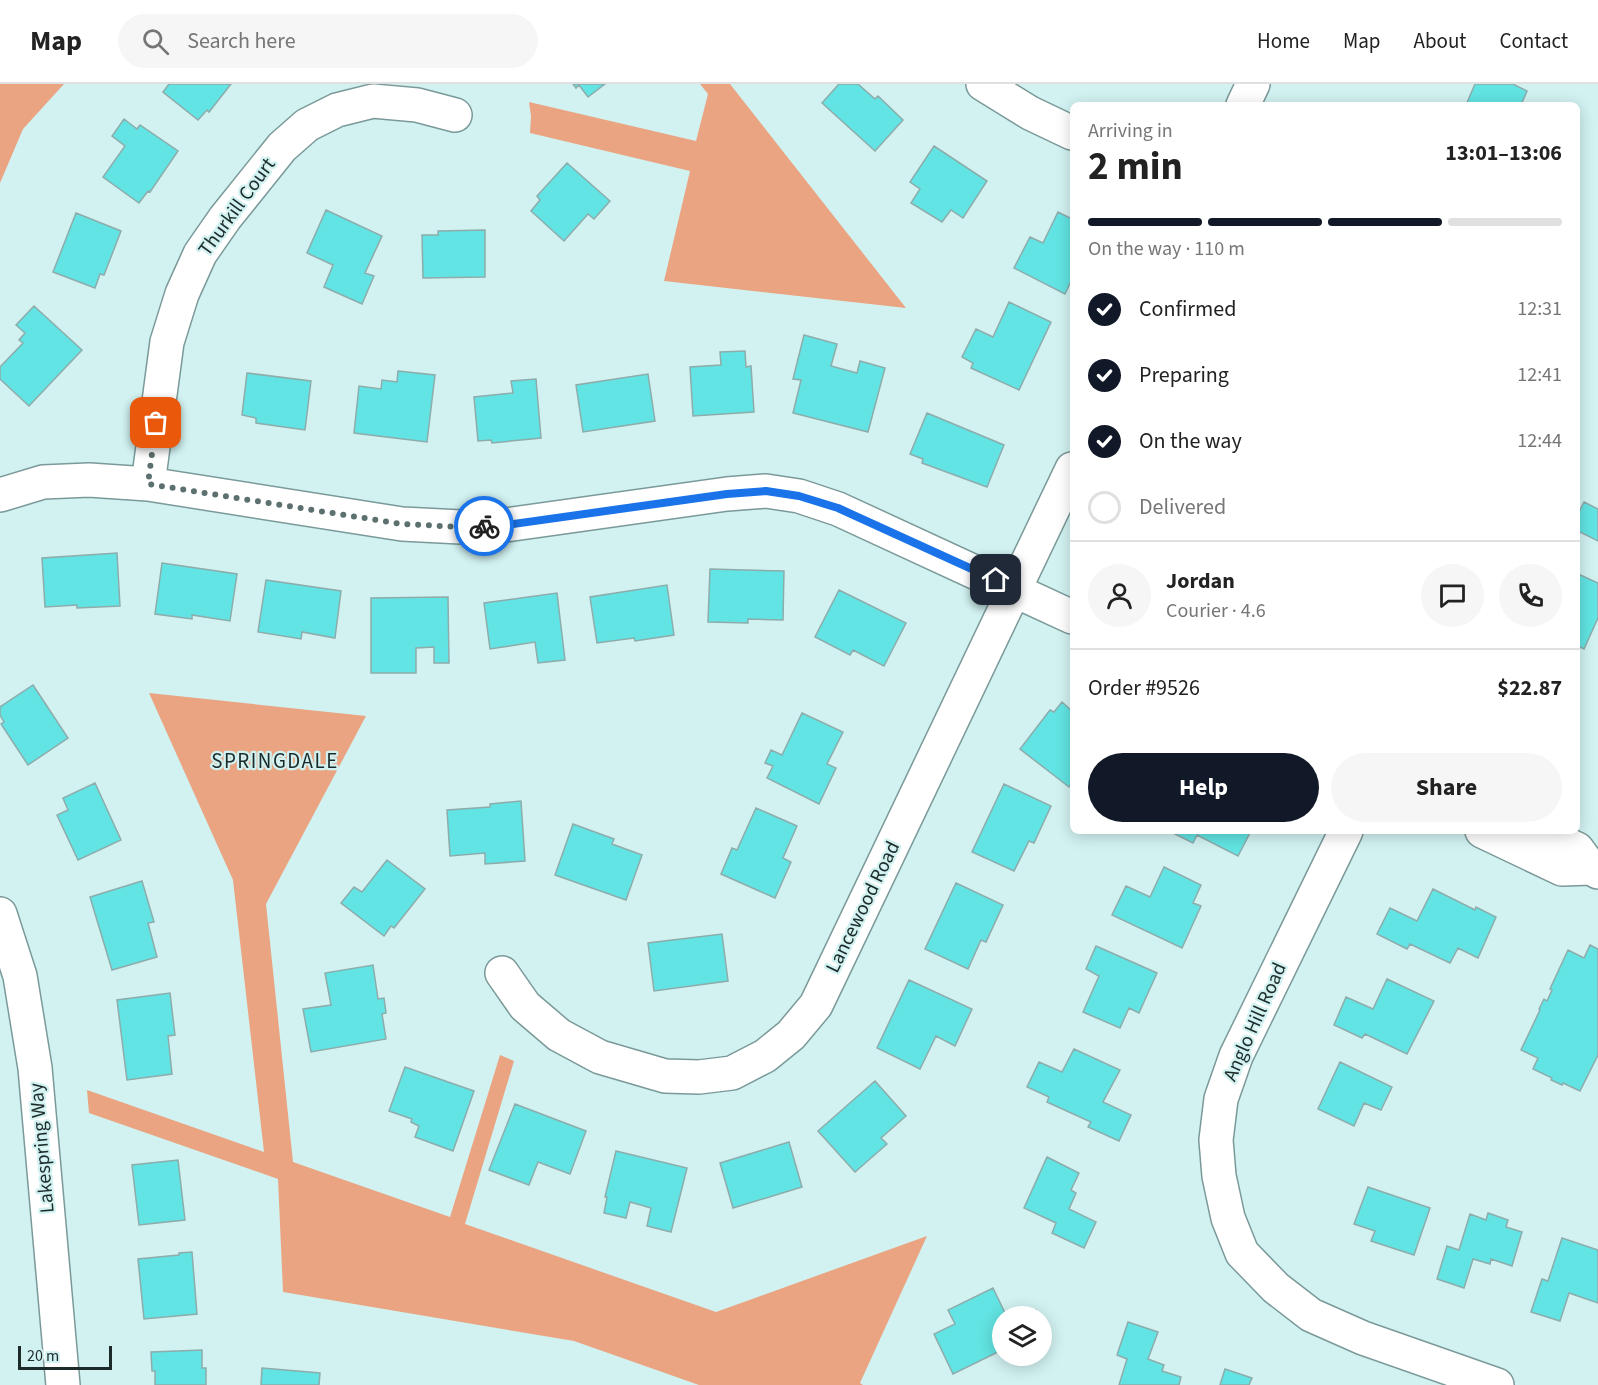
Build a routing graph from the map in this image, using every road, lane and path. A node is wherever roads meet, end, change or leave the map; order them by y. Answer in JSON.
{"nodes":[{"id":1,"x":983,"y":84,"type":"edge"},
{"id":2,"x":1253,"y":84,"type":"edge"},
{"id":3,"x":1244,"y":102,"type":"edge"},
{"id":4,"x":454,"y":115,"type":"dead end"},
{"id":5,"x":1070,"y":132,"type":"edge"},
{"id":6,"x":1070,"y":473,"type":"edge"},
{"id":7,"x":148,"y":484,"type":"junction"},
{"id":8,"x":0,"y":495,"type":"edge"},
{"id":9,"x":1016,"y":590,"type":"junction"},
{"id":10,"x":1070,"y":616,"type":"edge"},
{"id":11,"x":1345,"y":834,"type":"edge"},
{"id":12,"x":1488,"y":834,"type":"edge"},
{"id":13,"x":1544,"y":834,"type":"edge"},
{"id":14,"x":1594,"y":870,"type":"edge"},
{"id":15,"x":0,"y":914,"type":"edge"},
{"id":16,"x":502,"y":973,"type":"dead end"},
{"id":17,"x":63,"y":1385,"type":"edge"},
{"id":18,"x":1497,"y":1385,"type":"edge"}],
"edges":[{"from":1,"to":5,"type":"street"},
{"from":2,"to":3,"type":"street"},
{"from":4,"to":7,"type":"street","name":"Thurkill Court"},
{"from":6,"to":9,"type":"street","name":"Lancewood Road"},
{"from":7,"to":8,"type":"street"},
{"from":7,"to":9,"type":"street"},
{"from":9,"to":10,"type":"street"},
{"from":9,"to":16,"type":"street","name":"Lancewood Road"},
{"from":11,"to":18,"type":"street","name":"Anglo Hill Road"},
{"from":12,"to":14,"type":"street"},
{"from":13,"to":14,"type":"street"},
{"from":15,"to":17,"type":"street","name":"Lakespring Way"}]}
